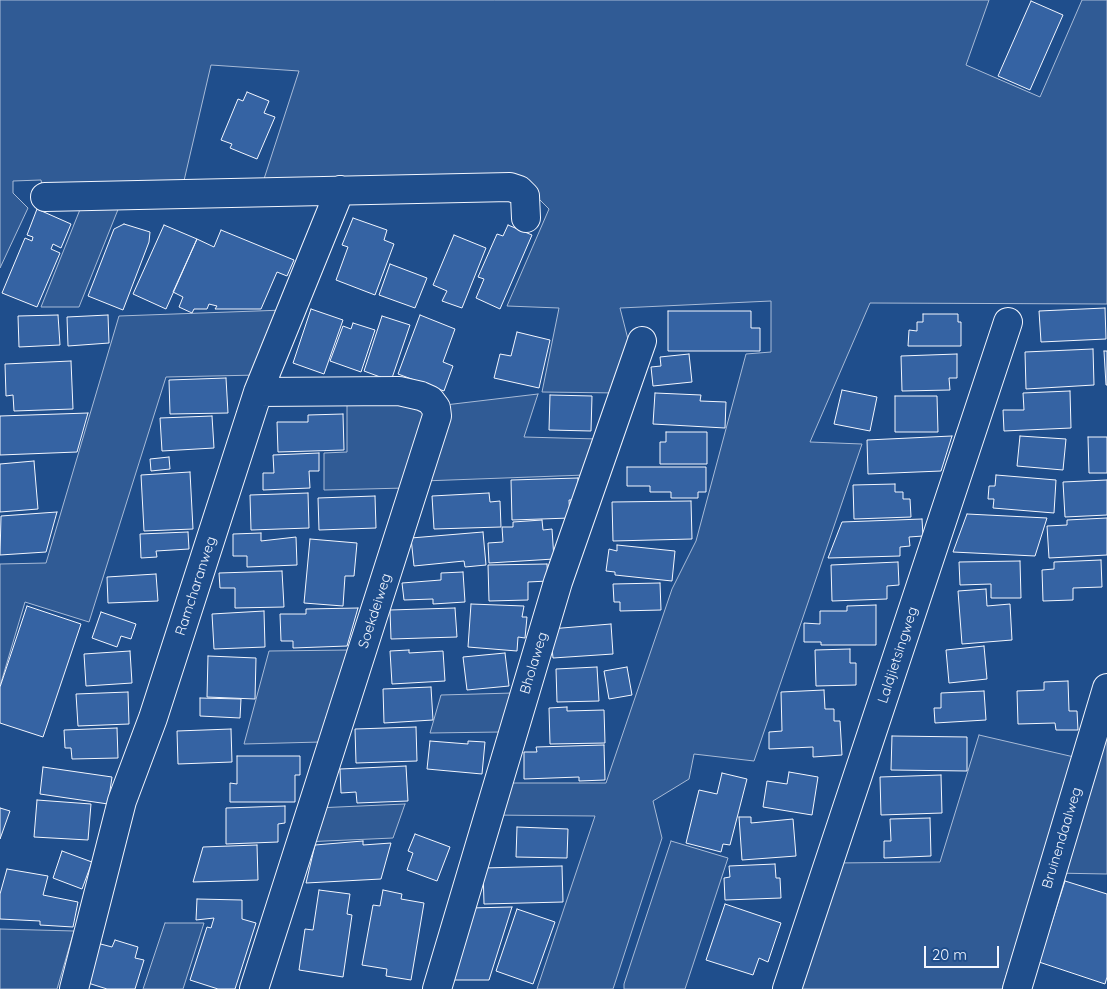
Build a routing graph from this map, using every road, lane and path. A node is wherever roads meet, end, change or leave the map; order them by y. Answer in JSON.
{"nodes":[{"id":1,"x":340,"y":190,"type":"junction"},
{"id":2,"x":45,"y":197,"type":"dead end"},
{"id":3,"x":526,"y":218,"type":"dead end"},
{"id":4,"x":1008,"y":322,"type":"dead end"},
{"id":5,"x":642,"y":341,"type":"dead end"},
{"id":6,"x":258,"y":392,"type":"junction"},
{"id":7,"x":1107,"y":688,"type":"edge"},
{"id":8,"x":74,"y":989,"type":"edge"},
{"id":9,"x":254,"y":989,"type":"edge"},
{"id":10,"x":438,"y":989,"type":"edge"},
{"id":11,"x":788,"y":989,"type":"edge"},
{"id":12,"x":1016,"y":989,"type":"edge"}],
"edges":[{"from":1,"to":2,"type":"street"},
{"from":1,"to":3,"type":"street"},
{"from":1,"to":6,"type":"street","name":"Ramcharanweg"},
{"from":4,"to":11,"type":"street","name":"Laldjietsingweg"},
{"from":5,"to":10,"type":"street","name":"Bholaweg"},
{"from":6,"to":8,"type":"street","name":"Ramcharanweg"},
{"from":6,"to":9,"type":"street","name":"Soekdeiweg"},
{"from":7,"to":12,"type":"street","name":"Bruinendaalweg"}]}
